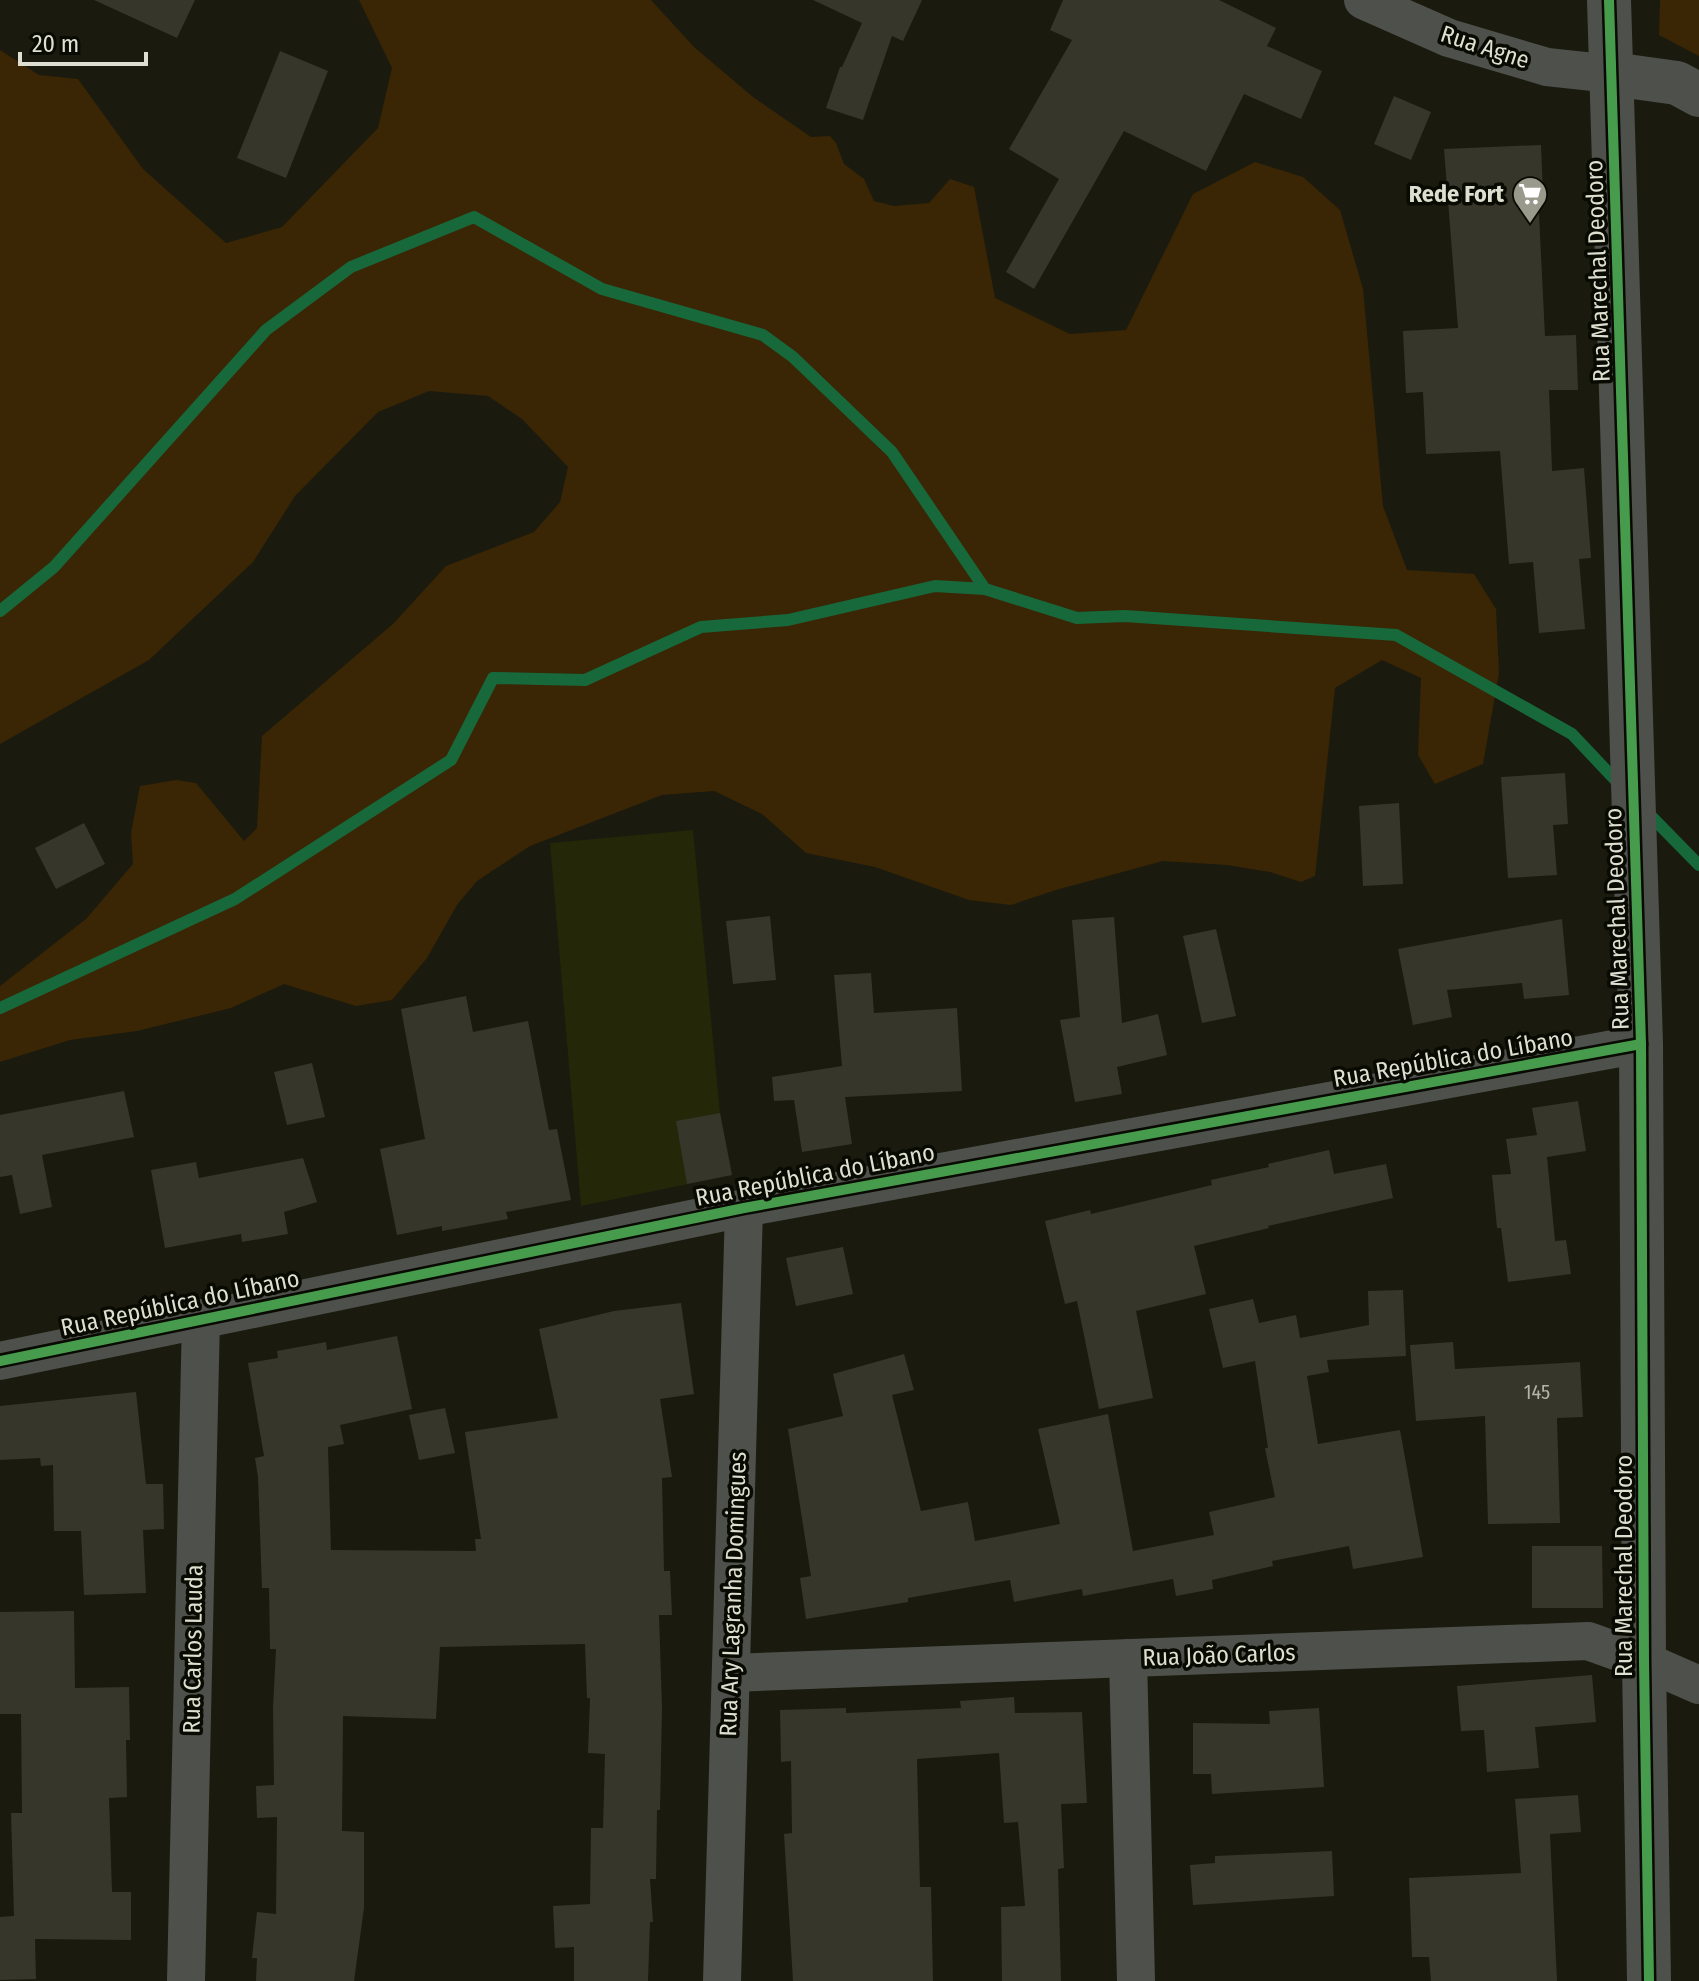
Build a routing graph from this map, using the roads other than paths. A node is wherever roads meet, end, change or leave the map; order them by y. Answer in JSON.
{"nodes":[{"id":1,"x":1363,"y":0,"type":"edge"},
{"id":2,"x":1609,"y":0,"type":"edge"},
{"id":3,"x":1612,"y":74,"type":"junction"},
{"id":4,"x":1699,"y":95,"type":"edge"},
{"id":5,"x":1641,"y":1044,"type":"junction"},
{"id":6,"x":744,"y":1208,"type":"junction"},
{"id":7,"x":201,"y":1318,"type":"junction"},
{"id":8,"x":0,"y":1361,"type":"edge"},
{"id":9,"x":1128,"y":1658,"type":"junction"},
{"id":10,"x":1644,"y":1661,"type":"junction"},
{"id":11,"x":731,"y":1673,"type":"junction"},
{"id":12,"x":1699,"y":1685,"type":"edge"},
{"id":13,"x":186,"y":1981,"type":"edge"},
{"id":14,"x":722,"y":1981,"type":"edge"},
{"id":15,"x":1136,"y":1981,"type":"edge"},
{"id":16,"x":1649,"y":1981,"type":"edge"}],
"edges":[{"from":1,"to":3,"type":"street","name":"Rua Agne"},
{"from":2,"to":3,"type":"street","name":"Rua Marechal Deodoro"},
{"from":3,"to":4,"type":"street"},
{"from":3,"to":5,"type":"street","name":"Rua Marechal Deodoro"},
{"from":5,"to":6,"type":"street","name":"Rua República do Líbano"},
{"from":5,"to":10,"type":"street","name":"Rua Marechal Deodoro"},
{"from":6,"to":7,"type":"street","name":"Rua República do Líbano"},
{"from":6,"to":11,"type":"street","name":"Rua Ary Lagranha Domingues"},
{"from":7,"to":8,"type":"street","name":"Rua República do Líbano"},
{"from":7,"to":13,"type":"street","name":"Rua Carlos Lauda"},
{"from":9,"to":10,"type":"street","name":"Rua João Carlos"},
{"from":9,"to":11,"type":"street","name":"Rua João Carlos"},
{"from":9,"to":15,"type":"street"},
{"from":10,"to":12,"type":"street","name":"Rua João Carlos"},
{"from":10,"to":16,"type":"street","name":"Rua Marechal Deodoro"},
{"from":11,"to":14,"type":"street","name":"Rua Ary Lagranha Domingues"}]}
